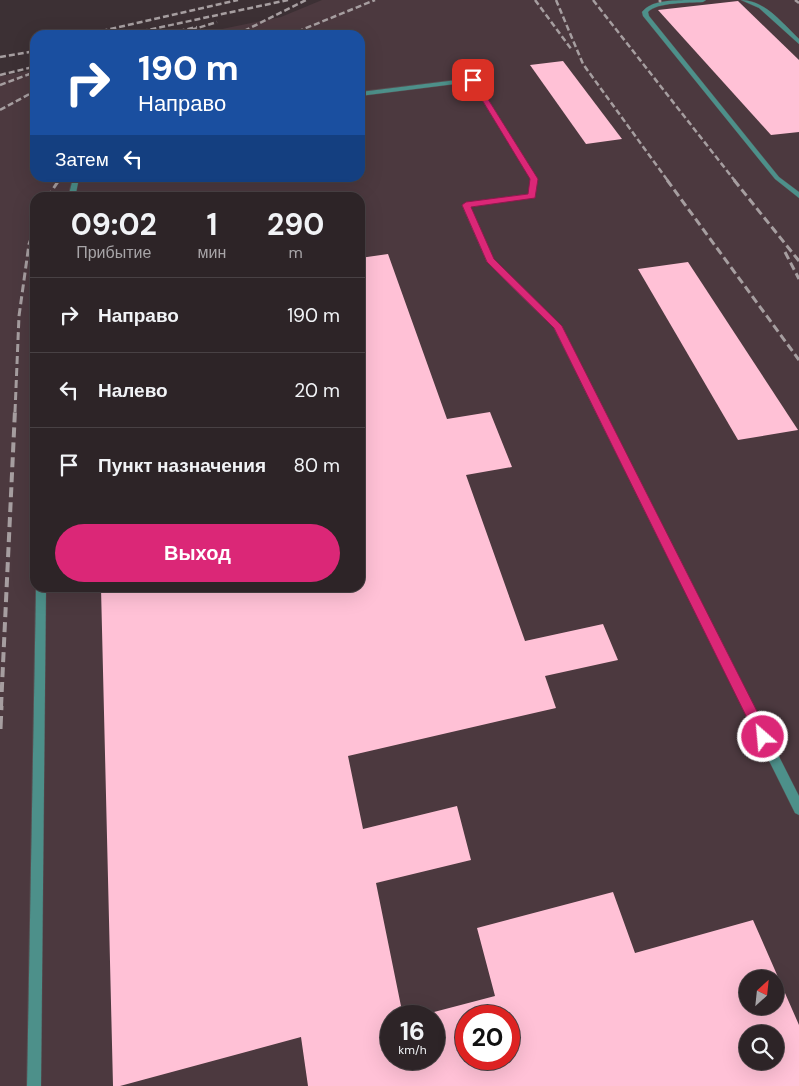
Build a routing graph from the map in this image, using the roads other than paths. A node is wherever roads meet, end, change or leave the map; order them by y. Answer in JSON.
{"nodes":[{"id":1,"x":703,"y":0,"type":"edge"},
{"id":2,"x":744,"y":0,"type":"edge"},
{"id":3,"x":799,"y":42,"type":"edge"},
{"id":4,"x":365,"y":93,"type":"edge"},
{"id":5,"x":799,"y":196,"type":"edge"},
{"id":6,"x":41,"y":592,"type":"edge"},
{"id":7,"x":799,"y":809,"type":"edge"},
{"id":8,"x":34,"y":1086,"type":"edge"}],
"edges":[{"from":1,"to":5,"type":"lane"},
{"from":2,"to":3,"type":"lane"},
{"from":4,"to":7,"type":"lane"},
{"from":6,"to":8,"type":"lane"}]}
